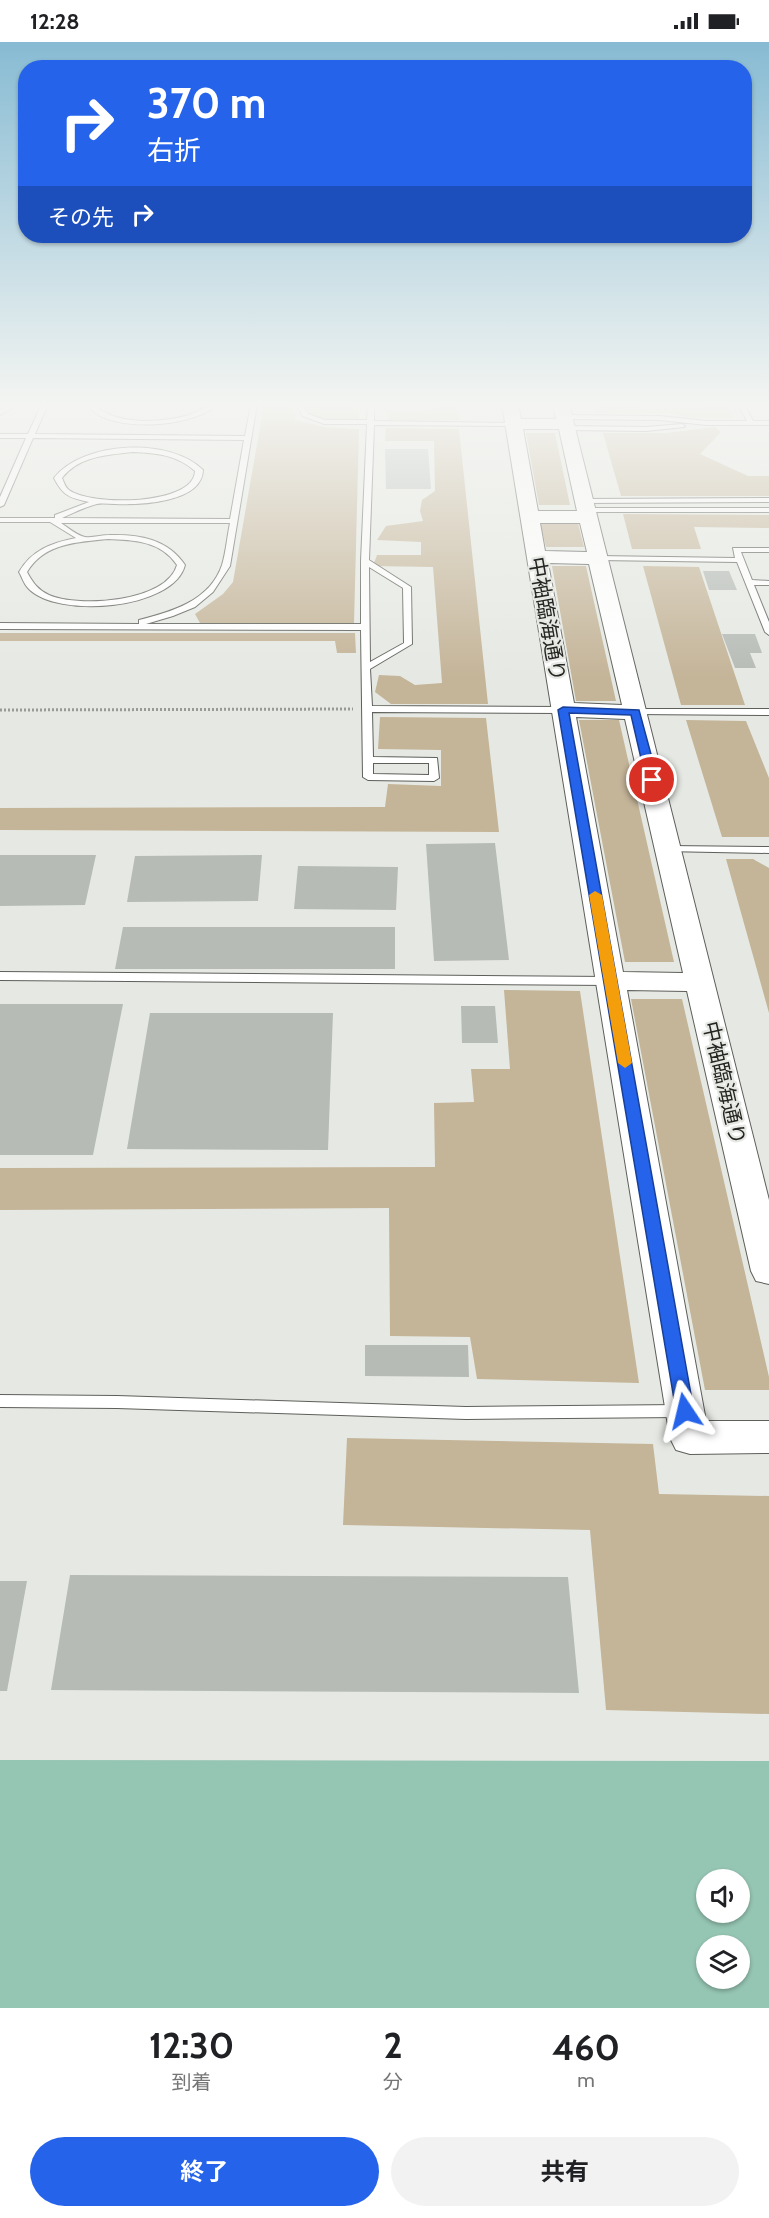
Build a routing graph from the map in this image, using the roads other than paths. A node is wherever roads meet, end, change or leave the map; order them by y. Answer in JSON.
{"nodes":[{"id":1,"x":77,"y":496,"type":"edge"},
{"id":2,"x":174,"y":496,"type":"edge"},
{"id":3,"x":238,"y":496,"type":"edge"},
{"id":4,"x":368,"y":496,"type":"edge"},
{"id":5,"x":526,"y":496,"type":"edge"},
{"id":6,"x":583,"y":496,"type":"edge"},
{"id":7,"x":96,"y":501,"type":"junction"},
{"id":8,"x":769,"y":501,"type":"edge"},
{"id":9,"x":586,"y":509,"type":"junction"},
{"id":10,"x":769,"y":510,"type":"edge"},
{"id":11,"x":530,"y":517,"type":"junction"},
{"id":12,"x":0,"y":520,"type":"edge"},
{"id":13,"x":52,"y":520,"type":"junction"},
{"id":14,"x":233,"y":521,"type":"junction"},
{"id":15,"x":82,"y":539,"type":"junction"},
{"id":16,"x":769,"y":550,"type":"edge"},
{"id":17,"x":537,"y":557,"type":"junction"},
{"id":18,"x":598,"y":558,"type":"junction"},
{"id":19,"x":740,"y":560,"type":"junction"},
{"id":20,"x":365,"y":561,"type":"junction"},
{"id":21,"x":749,"y":582,"type":"junction"},
{"id":22,"x":769,"y":582,"type":"edge"},
{"id":23,"x":192,"y":605,"type":"junction"},
{"id":24,"x":766,"y":617,"type":"edge"},
{"id":25,"x":0,"y":626,"type":"edge"},
{"id":26,"x":112,"y":626,"type":"junction"},
{"id":27,"x":208,"y":627,"type":"junction"},
{"id":28,"x":365,"y":627,"type":"junction"},
{"id":29,"x":769,"y":632,"type":"edge"},
{"id":30,"x":366,"y":668,"type":"junction"},
{"id":31,"x":368,"y":709,"type":"junction"},
{"id":32,"x":563,"y":710,"type":"junction"},
{"id":33,"x":636,"y":712,"type":"junction"},
{"id":34,"x":769,"y":712,"type":"edge"},
{"id":35,"x":368,"y":760,"type":"junction"},
{"id":36,"x":668,"y":849,"type":"junction"},
{"id":37,"x":769,"y":850,"type":"edge"},
{"id":38,"x":0,"y":976,"type":"edge"},
{"id":39,"x":610,"y":981,"type":"junction"},
{"id":40,"x":700,"y":982,"type":"junction"},
{"id":41,"x":769,"y":1272,"type":"edge"},
{"id":42,"x":0,"y":1401,"type":"edge"},
{"id":43,"x":688,"y":1424,"type":"junction"},
{"id":44,"x":769,"y":1437,"type":"edge"}],
"edges":[{"from":1,"to":7,"type":"lane"},
{"from":2,"to":7,"type":"lane"},
{"from":3,"to":14,"type":"lane"},
{"from":4,"to":20,"type":"lane"},
{"from":5,"to":11,"type":"street","name":"中袖臨海通り"},
{"from":6,"to":9,"type":"street","name":"中袖臨海通り"},
{"from":7,"to":13,"type":"lane"},
{"from":8,"to":9,"type":"lane"},
{"from":9,"to":10,"type":"lane"},
{"from":9,"to":11,"type":"street"},
{"from":9,"to":18,"type":"street","name":"中袖臨海通り"},
{"from":11,"to":17,"type":"street","name":"中袖臨海通り"},
{"from":12,"to":13,"type":"lane"},
{"from":13,"to":14,"type":"lane"},
{"from":13,"to":15,"type":"lane"},
{"from":14,"to":23,"type":"lane"},
{"from":15,"to":15,"type":"lane"},
{"from":16,"to":19,"type":"lane"},
{"from":17,"to":18,"type":"street"},
{"from":17,"to":32,"type":"street","name":"中袖臨海通り"},
{"from":18,"to":19,"type":"lane"},
{"from":18,"to":33,"type":"street","name":"中袖臨海通り"},
{"from":19,"to":21,"type":"lane"},
{"from":20,"to":28,"type":"lane"},
{"from":20,"to":30,"type":"lane"},
{"from":21,"to":22,"type":"lane"},
{"from":21,"to":24,"type":"lane"},
{"from":23,"to":26,"type":"lane"},
{"from":23,"to":27,"type":"lane"},
{"from":24,"to":29,"type":"lane"},
{"from":25,"to":26,"type":"lane"},
{"from":26,"to":27,"type":"lane"},
{"from":27,"to":28,"type":"lane"},
{"from":28,"to":30,"type":"lane"},
{"from":30,"to":31,"type":"lane"},
{"from":31,"to":32,"type":"lane"},
{"from":31,"to":35,"type":"lane"},
{"from":32,"to":33,"type":"street"},
{"from":32,"to":39,"type":"street","name":"中袖臨海通り"},
{"from":33,"to":34,"type":"lane"},
{"from":33,"to":36,"type":"street","name":"中袖臨海通り"},
{"from":35,"to":35,"type":"lane"},
{"from":36,"to":37,"type":"lane"},
{"from":36,"to":40,"type":"street","name":"中袖臨海通り"},
{"from":38,"to":39,"type":"lane"},
{"from":39,"to":40,"type":"street"},
{"from":39,"to":43,"type":"street","name":"中袖臨海通り"},
{"from":40,"to":41,"type":"street","name":"中袖臨海通り"},
{"from":42,"to":43,"type":"lane"},
{"from":43,"to":44,"type":"street"}]}
